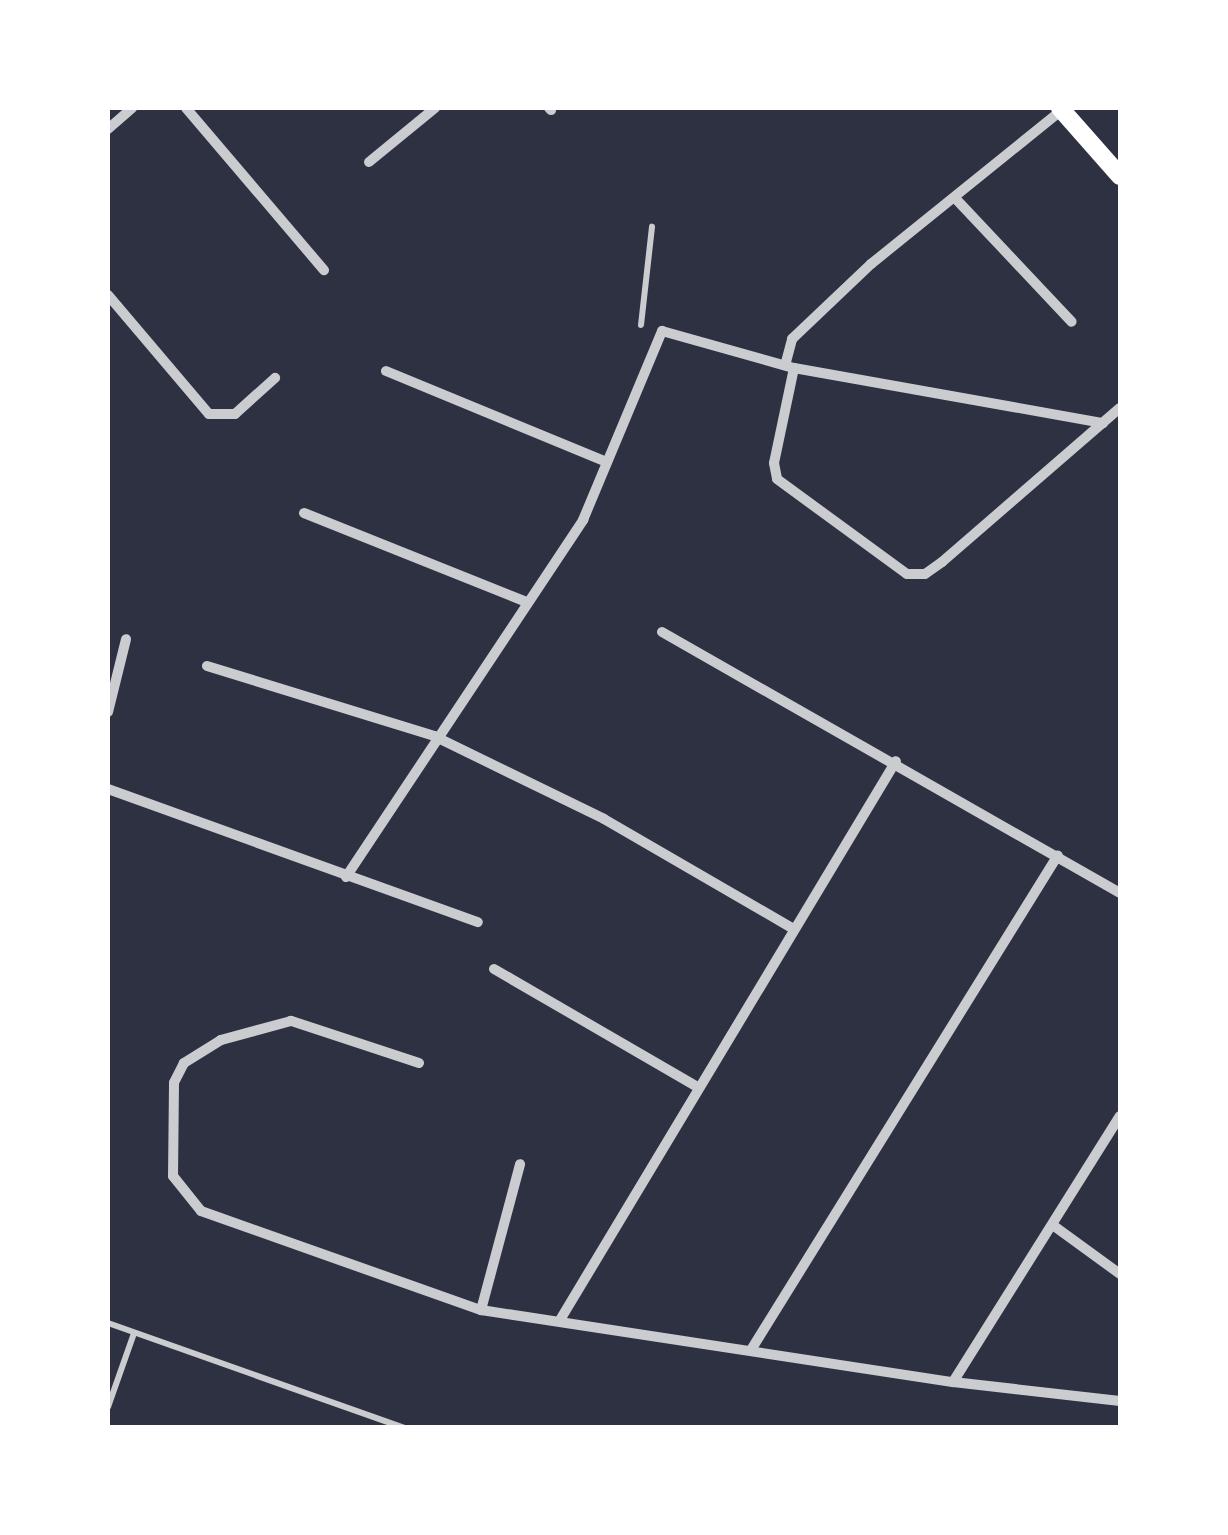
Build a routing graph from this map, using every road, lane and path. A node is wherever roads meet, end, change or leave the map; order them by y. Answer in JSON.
{"nodes":[{"id":1,"x":132,"y":108,"type":"edge"},
{"id":2,"x":186,"y":108,"type":"edge"},
{"id":3,"x":435,"y":108,"type":"edge"},
{"id":4,"x":1061,"y":108,"type":"edge"},
{"id":5,"x":108,"y":129,"type":"edge"},
{"id":6,"x":369,"y":162,"type":"dead end"},
{"id":7,"x":1120,"y":176,"type":"edge"},
{"id":8,"x":955,"y":198,"type":"junction"},
{"id":9,"x":652,"y":227,"type":"dead end"},
{"id":10,"x":324,"y":270,"type":"dead end"},
{"id":11,"x":108,"y":296,"type":"edge"},
{"id":12,"x":1072,"y":322,"type":"dead end"},
{"id":13,"x":641,"y":326,"type":"dead end"},
{"id":14,"x":790,"y":365,"type":"junction"},
{"id":15,"x":386,"y":371,"type":"dead end"},
{"id":16,"x":275,"y":378,"type":"dead end"},
{"id":17,"x":1120,"y":408,"type":"edge"},
{"id":18,"x":1102,"y":423,"type":"junction"},
{"id":19,"x":607,"y":462,"type":"junction"},
{"id":20,"x":304,"y":513,"type":"dead end"},
{"id":21,"x":526,"y":602,"type":"junction"},
{"id":22,"x":662,"y":632,"type":"dead end"},
{"id":23,"x":126,"y":639,"type":"dead end"},
{"id":24,"x":207,"y":666,"type":"dead end"},
{"id":25,"x":108,"y":712,"type":"edge"},
{"id":26,"x":434,"y":736,"type":"junction"},
{"id":27,"x":896,"y":761,"type":"junction"},
{"id":28,"x":108,"y":789,"type":"edge"},
{"id":29,"x":1058,"y":855,"type":"junction"},
{"id":30,"x":346,"y":877,"type":"junction"},
{"id":31,"x":1120,"y":893,"type":"edge"},
{"id":32,"x":478,"y":922,"type":"dead end"},
{"id":33,"x":792,"y":928,"type":"junction"},
{"id":34,"x":494,"y":968,"type":"dead end"},
{"id":35,"x":419,"y":1063,"type":"dead end"},
{"id":36,"x":696,"y":1086,"type":"junction"},
{"id":37,"x":1120,"y":1116,"type":"edge"},
{"id":38,"x":520,"y":1164,"type":"dead end"},
{"id":39,"x":1054,"y":1226,"type":"junction"},
{"id":40,"x":1120,"y":1274,"type":"edge"},
{"id":41,"x":481,"y":1310,"type":"junction"},
{"id":42,"x":560,"y":1320,"type":"junction"},
{"id":43,"x":108,"y":1323,"type":"edge"},
{"id":44,"x":134,"y":1333,"type":"junction"},
{"id":45,"x":751,"y":1350,"type":"junction"},
{"id":46,"x":953,"y":1382,"type":"junction"},
{"id":47,"x":1120,"y":1401,"type":"edge"},
{"id":48,"x":108,"y":1407,"type":"edge"},
{"id":49,"x":405,"y":1428,"type":"edge"}],
"edges":[{"from":1,"to":5,"type":"street"},
{"from":2,"to":10,"type":"street"},
{"from":3,"to":6,"type":"street"},
{"from":4,"to":7,"type":"main road"},
{"from":4,"to":8,"type":"street"},
{"from":8,"to":12,"type":"street"},
{"from":8,"to":14,"type":"street"},
{"from":9,"to":13,"type":"lane"},
{"from":11,"to":16,"type":"street"},
{"from":14,"to":18,"type":"street"},
{"from":14,"to":18,"type":"street"},
{"from":14,"to":19,"type":"street"},
{"from":15,"to":19,"type":"street"},
{"from":17,"to":18,"type":"street"},
{"from":19,"to":21,"type":"street"},
{"from":20,"to":21,"type":"street"},
{"from":21,"to":26,"type":"street"},
{"from":22,"to":27,"type":"street"},
{"from":23,"to":25,"type":"street"},
{"from":24,"to":26,"type":"street"},
{"from":26,"to":30,"type":"street"},
{"from":26,"to":33,"type":"street"},
{"from":27,"to":29,"type":"street"},
{"from":27,"to":33,"type":"street"},
{"from":28,"to":30,"type":"street"},
{"from":29,"to":31,"type":"street"},
{"from":29,"to":45,"type":"street"},
{"from":30,"to":32,"type":"street"},
{"from":33,"to":36,"type":"street"},
{"from":34,"to":36,"type":"street"},
{"from":35,"to":41,"type":"street"},
{"from":36,"to":42,"type":"street"},
{"from":37,"to":39,"type":"street"},
{"from":38,"to":41,"type":"street"},
{"from":39,"to":40,"type":"street"},
{"from":39,"to":46,"type":"street"},
{"from":41,"to":42,"type":"street"},
{"from":42,"to":45,"type":"street"},
{"from":43,"to":44,"type":"lane"},
{"from":44,"to":48,"type":"lane"},
{"from":44,"to":49,"type":"lane"},
{"from":45,"to":46,"type":"street"},
{"from":46,"to":47,"type":"street"}]}
